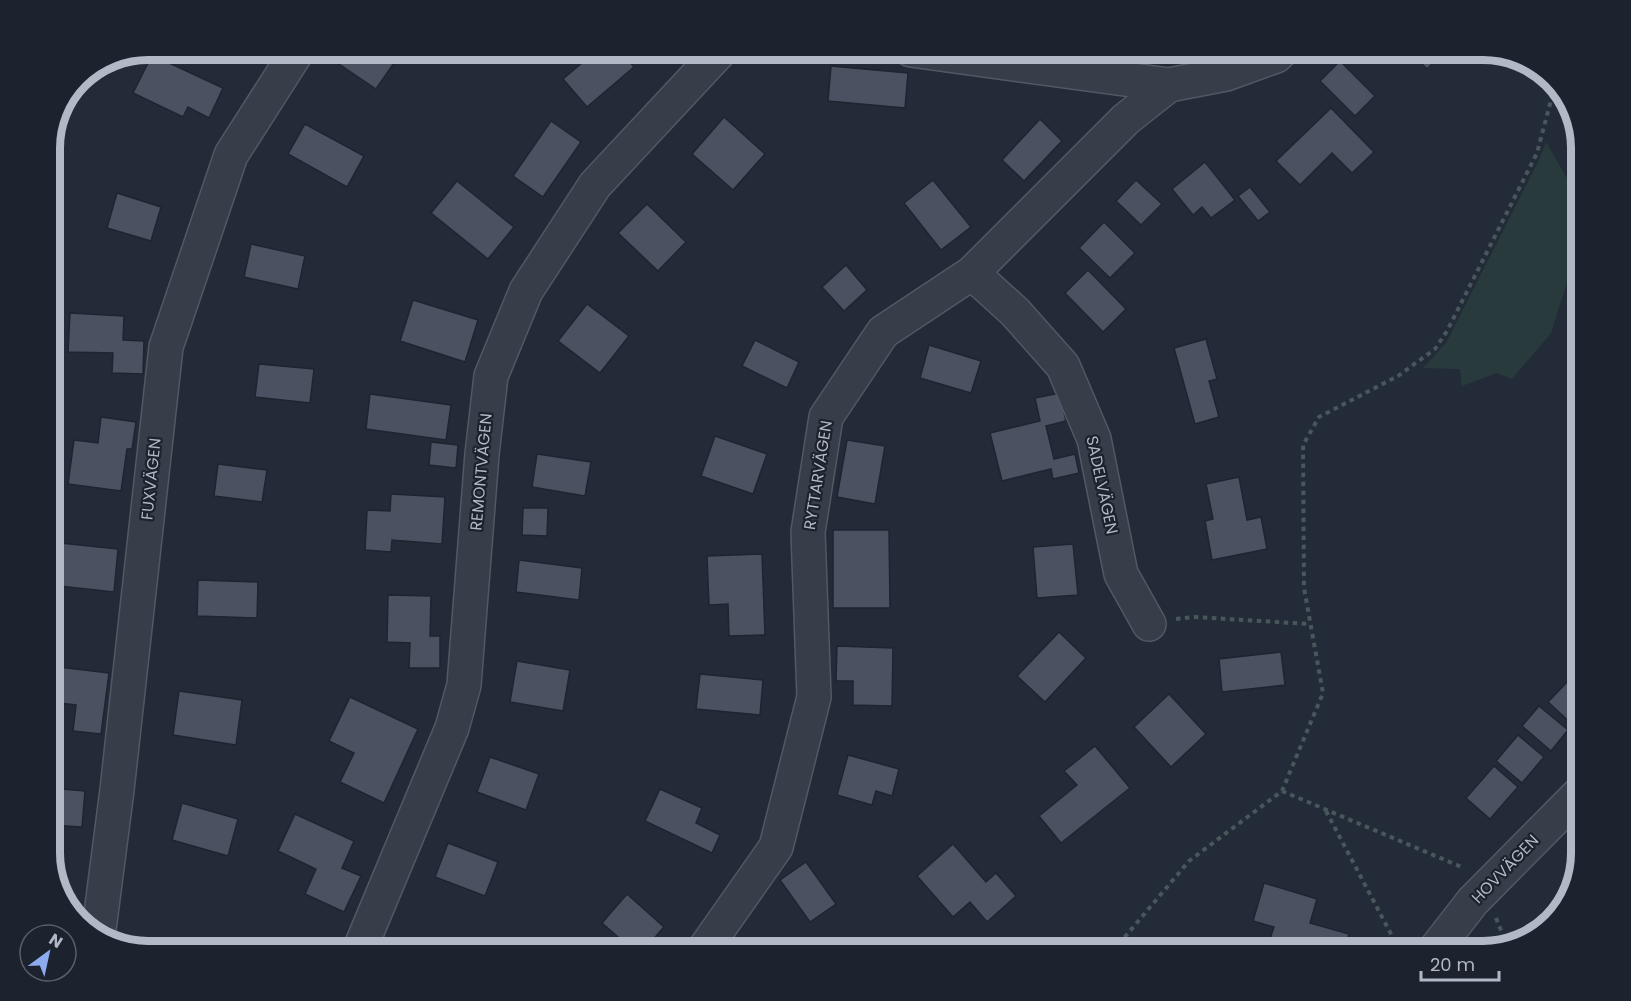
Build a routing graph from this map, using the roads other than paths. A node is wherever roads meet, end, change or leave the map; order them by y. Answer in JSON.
{"nodes":[{"id":1,"x":292,"y":60,"type":"edge"},
{"id":2,"x":712,"y":60,"type":"edge"},
{"id":3,"x":985,"y":60,"type":"edge"},
{"id":4,"x":1265,"y":60,"type":"edge"},
{"id":5,"x":1169,"y":85,"type":"junction"},
{"id":6,"x":972,"y":273,"type":"junction"},
{"id":7,"x":1149,"y":624,"type":"road end"},
{"id":8,"x":1571,"y":802,"type":"edge"},
{"id":9,"x":99,"y":926,"type":"edge"},
{"id":10,"x":363,"y":941,"type":"edge"},
{"id":11,"x":710,"y":941,"type":"edge"},
{"id":12,"x":1442,"y":941,"type":"edge"}],
"edges":[{"from":1,"to":9,"type":"street","name":"FUXVÄGEN"},
{"from":2,"to":10,"type":"street","name":"REMONTVÄGEN"},
{"from":3,"to":5,"type":"street"},
{"from":4,"to":5,"type":"street"},
{"from":5,"to":6,"type":"street","name":"RYTTARVÄGEN"},
{"from":6,"to":7,"type":"street","name":"SADELVÄGEN"},
{"from":6,"to":11,"type":"street","name":"RYTTARVÄGEN"},
{"from":8,"to":12,"type":"street","name":"HOVVÄGEN"}]}
